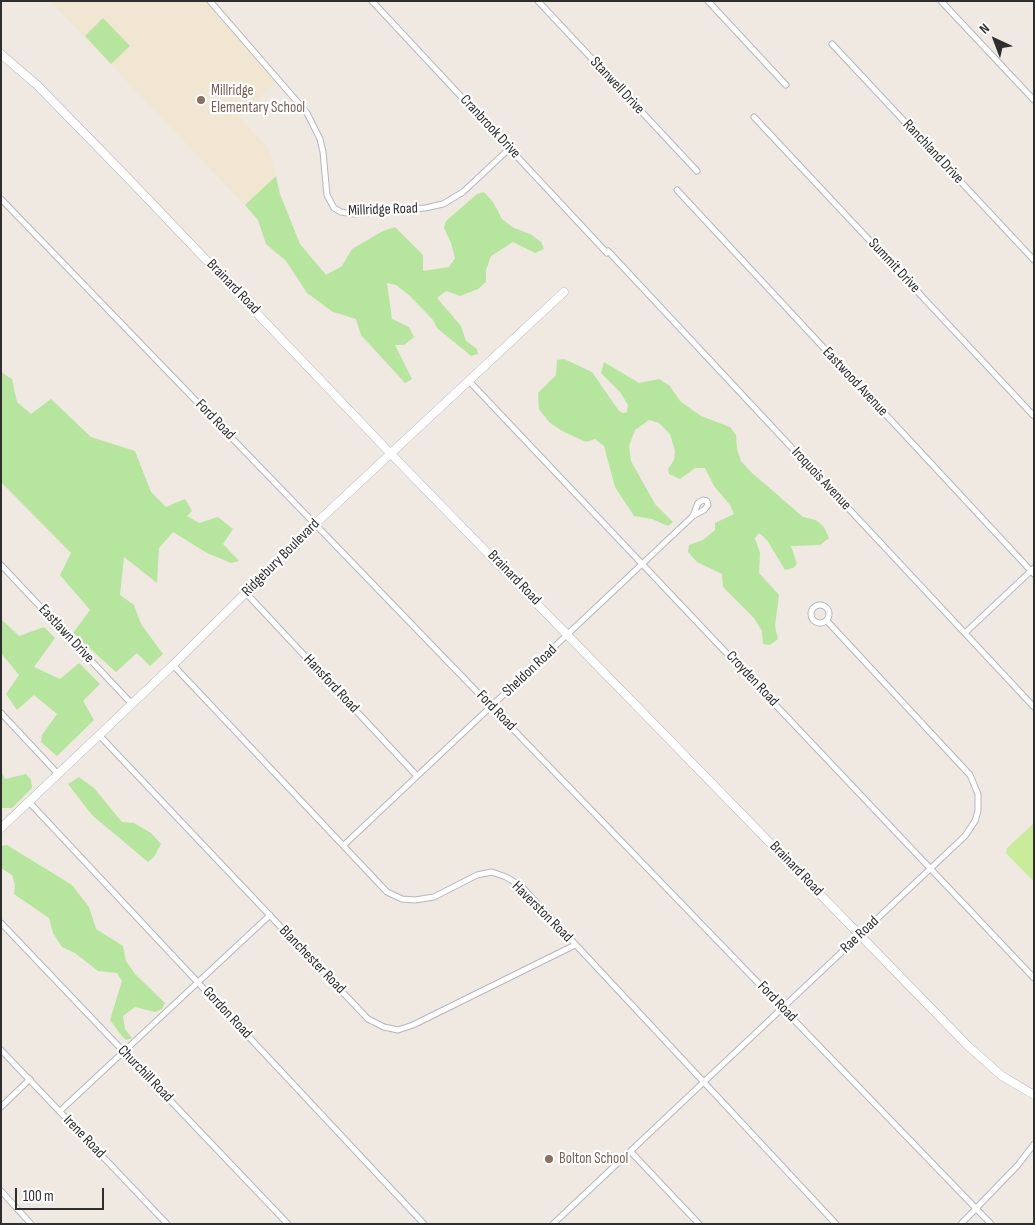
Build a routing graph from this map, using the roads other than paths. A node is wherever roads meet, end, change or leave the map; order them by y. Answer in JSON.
{"nodes":[{"id":1,"x":210,"y":1,"type":"edge"},
{"id":2,"x":372,"y":1,"type":"edge"},
{"id":3,"x":538,"y":1,"type":"edge"},
{"id":4,"x":708,"y":1,"type":"edge"},
{"id":5,"x":941,"y":1,"type":"edge"},
{"id":6,"x":832,"y":44,"type":"dead end"},
{"id":7,"x":1,"y":54,"type":"edge"},
{"id":8,"x":786,"y":85,"type":"dead end"},
{"id":9,"x":1034,"y":100,"type":"edge"},
{"id":10,"x":754,"y":116,"type":"dead end"},
{"id":11,"x":510,"y":148,"type":"junction"},
{"id":12,"x":696,"y":171,"type":"dead end"},
{"id":13,"x":677,"y":190,"type":"dead end"},
{"id":14,"x":1,"y":199,"type":"edge"},
{"id":15,"x":608,"y":252,"type":"joint"},
{"id":16,"x":1034,"y":260,"type":"edge"},
{"id":17,"x":564,"y":292,"type":"dead end"},
{"id":18,"x":469,"y":381,"type":"junction"},
{"id":19,"x":1034,"y":416,"type":"edge"},
{"id":20,"x":391,"y":454,"type":"junction"},
{"id":21,"x":693,"y":516,"type":"dead end"},
{"id":22,"x":314,"y":525,"type":"junction"},
{"id":23,"x":643,"y":563,"type":"junction"},
{"id":24,"x":1,"y":565,"type":"edge"},
{"id":25,"x":1033,"y":571,"type":"edge"},
{"id":26,"x":246,"y":593,"type":"junction"},
{"id":27,"x":827,"y":621,"type":"dead end"},
{"id":28,"x":965,"y":633,"type":"junction"},
{"id":29,"x":569,"y":634,"type":"junction"},
{"id":30,"x":173,"y":665,"type":"junction"},
{"id":31,"x":131,"y":703,"type":"junction"},
{"id":32,"x":492,"y":706,"type":"junction"},
{"id":33,"x":1034,"y":707,"type":"edge"},
{"id":34,"x":1,"y":713,"type":"edge"},
{"id":35,"x":98,"y":735,"type":"junction"},
{"id":36,"x":58,"y":774,"type":"junction"},
{"id":37,"x":417,"y":776,"type":"junction"},
{"id":38,"x":29,"y":802,"type":"junction"},
{"id":39,"x":1,"y":828,"type":"edge"},
{"id":40,"x":344,"y":845,"type":"junction"},
{"id":41,"x":930,"y":868,"type":"junction"},
{"id":42,"x":270,"y":915,"type":"junction"},
{"id":43,"x":1,"y":924,"type":"edge"},
{"id":44,"x":860,"y":935,"type":"junction"},
{"id":45,"x":575,"y":945,"type":"junction"},
{"id":46,"x":1034,"y":978,"type":"edge"},
{"id":47,"x":198,"y":982,"type":"junction"},
{"id":48,"x":783,"y":1008,"type":"junction"},
{"id":49,"x":1,"y":1050,"type":"edge"},
{"id":50,"x":124,"y":1052,"type":"junction"},
{"id":51,"x":30,"y":1079,"type":"junction"},
{"id":52,"x":704,"y":1083,"type":"junction"},
{"id":53,"x":1034,"y":1095,"type":"edge"},
{"id":54,"x":1,"y":1106,"type":"edge"},
{"id":55,"x":60,"y":1111,"type":"junction"},
{"id":56,"x":1034,"y":1144,"type":"edge"},
{"id":57,"x":631,"y":1152,"type":"junction"},
{"id":58,"x":1,"y":1191,"type":"edge"},
{"id":59,"x":977,"y":1209,"type":"junction"},
{"id":60,"x":28,"y":1223,"type":"edge"},
{"id":61,"x":556,"y":1223,"type":"edge"},
{"id":62,"x":168,"y":1224,"type":"edge"},
{"id":63,"x":288,"y":1224,"type":"edge"},
{"id":64,"x":424,"y":1224,"type":"edge"},
{"id":65,"x":698,"y":1224,"type":"edge"},
{"id":66,"x":836,"y":1224,"type":"edge"},
{"id":67,"x":961,"y":1224,"type":"edge"},
{"id":68,"x":991,"y":1224,"type":"edge"}],
"edges":[{"from":1,"to":11,"type":"street","name":"Millridge Road"},
{"from":2,"to":11,"type":"street","name":"Cranbrook Drive"},
{"from":3,"to":12,"type":"street","name":"Stanwell Drive"},
{"from":4,"to":8,"type":"street"},
{"from":5,"to":9,"type":"street"},
{"from":6,"to":16,"type":"street","name":"Ranchland Drive"},
{"from":7,"to":20,"type":"street","name":"Brainard Road"},
{"from":10,"to":19,"type":"street","name":"Summit Drive"},
{"from":11,"to":15,"type":"street","name":"Cranbrook Drive"},
{"from":13,"to":25,"type":"street","name":"Eastwood Avenue"},
{"from":14,"to":22,"type":"street","name":"Ford Road"},
{"from":15,"to":28,"type":"street","name":"Iroquois Avenue"},
{"from":17,"to":18,"type":"street","name":"Ridgebury Boulevard"},
{"from":18,"to":20,"type":"street","name":"Ridgebury Boulevard"},
{"from":18,"to":23,"type":"street","name":"Croyden Road"},
{"from":20,"to":22,"type":"street","name":"Ridgebury Boulevard"},
{"from":20,"to":29,"type":"street","name":"Brainard Road"},
{"from":21,"to":23,"type":"street","name":"Sheldon Road"},
{"from":22,"to":26,"type":"street","name":"Ridgebury Boulevard"},
{"from":22,"to":32,"type":"street","name":"Ford Road"},
{"from":23,"to":29,"type":"street","name":"Sheldon Road"},
{"from":23,"to":41,"type":"street","name":"Croyden Road"},
{"from":24,"to":31,"type":"street","name":"Eastlawn Drive"},
{"from":25,"to":28,"type":"street"},
{"from":26,"to":30,"type":"street","name":"Ridgebury Boulevard"},
{"from":26,"to":37,"type":"street","name":"Hansford Road"},
{"from":27,"to":41,"type":"street","name":"Rae Road"},
{"from":28,"to":33,"type":"street","name":"Iroquois Avenue"},
{"from":29,"to":32,"type":"street","name":"Sheldon Road"},
{"from":29,"to":44,"type":"street","name":"Brainard Road"},
{"from":30,"to":31,"type":"street","name":"Ridgebury Boulevard"},
{"from":30,"to":40,"type":"street","name":"Haverston Road"},
{"from":31,"to":35,"type":"street","name":"Ridgebury Boulevard"},
{"from":32,"to":37,"type":"street","name":"Sheldon Road"},
{"from":32,"to":48,"type":"street","name":"Ford Road"},
{"from":34,"to":36,"type":"street"},
{"from":35,"to":36,"type":"street","name":"Ridgebury Boulevard"},
{"from":35,"to":42,"type":"street","name":"Blanchester Road"},
{"from":36,"to":38,"type":"street","name":"Ridgebury Boulevard"},
{"from":37,"to":40,"type":"street","name":"Sheldon Road"},
{"from":38,"to":39,"type":"street","name":"Ridgebury Boulevard"},
{"from":38,"to":47,"type":"street","name":"Gordon Road"},
{"from":40,"to":45,"type":"street","name":"Haverston Road"},
{"from":41,"to":44,"type":"street","name":"Rae Road"},
{"from":41,"to":46,"type":"street","name":"Croyden Road"},
{"from":42,"to":45,"type":"street","name":"Blanchester Road"},
{"from":42,"to":47,"type":"street"},
{"from":43,"to":50,"type":"street","name":"Churchill Road"},
{"from":44,"to":48,"type":"street","name":"Rae Road"},
{"from":44,"to":53,"type":"street","name":"Brainard Road"},
{"from":45,"to":52,"type":"street","name":"Haverston Road"},
{"from":47,"to":50,"type":"street"},
{"from":47,"to":64,"type":"street","name":"Gordon Road"},
{"from":48,"to":52,"type":"street","name":"Rae Road"},
{"from":48,"to":59,"type":"street","name":"Ford Road"},
{"from":49,"to":51,"type":"street","name":"Irene Road"},
{"from":50,"to":55,"type":"street"},
{"from":50,"to":63,"type":"street","name":"Churchill Road"},
{"from":51,"to":54,"type":"street"},
{"from":51,"to":55,"type":"street","name":"Irene Road"},
{"from":52,"to":57,"type":"street","name":"Rae Road"},
{"from":52,"to":66,"type":"street","name":"Haverston Road"},
{"from":55,"to":62,"type":"street","name":"Irene Road"},
{"from":56,"to":59,"type":"street"},
{"from":57,"to":61,"type":"street","name":"Rae Road"},
{"from":57,"to":65,"type":"street"},
{"from":58,"to":60,"type":"street"},
{"from":59,"to":67,"type":"street"},
{"from":59,"to":68,"type":"street","name":"Ford Road"}]}
